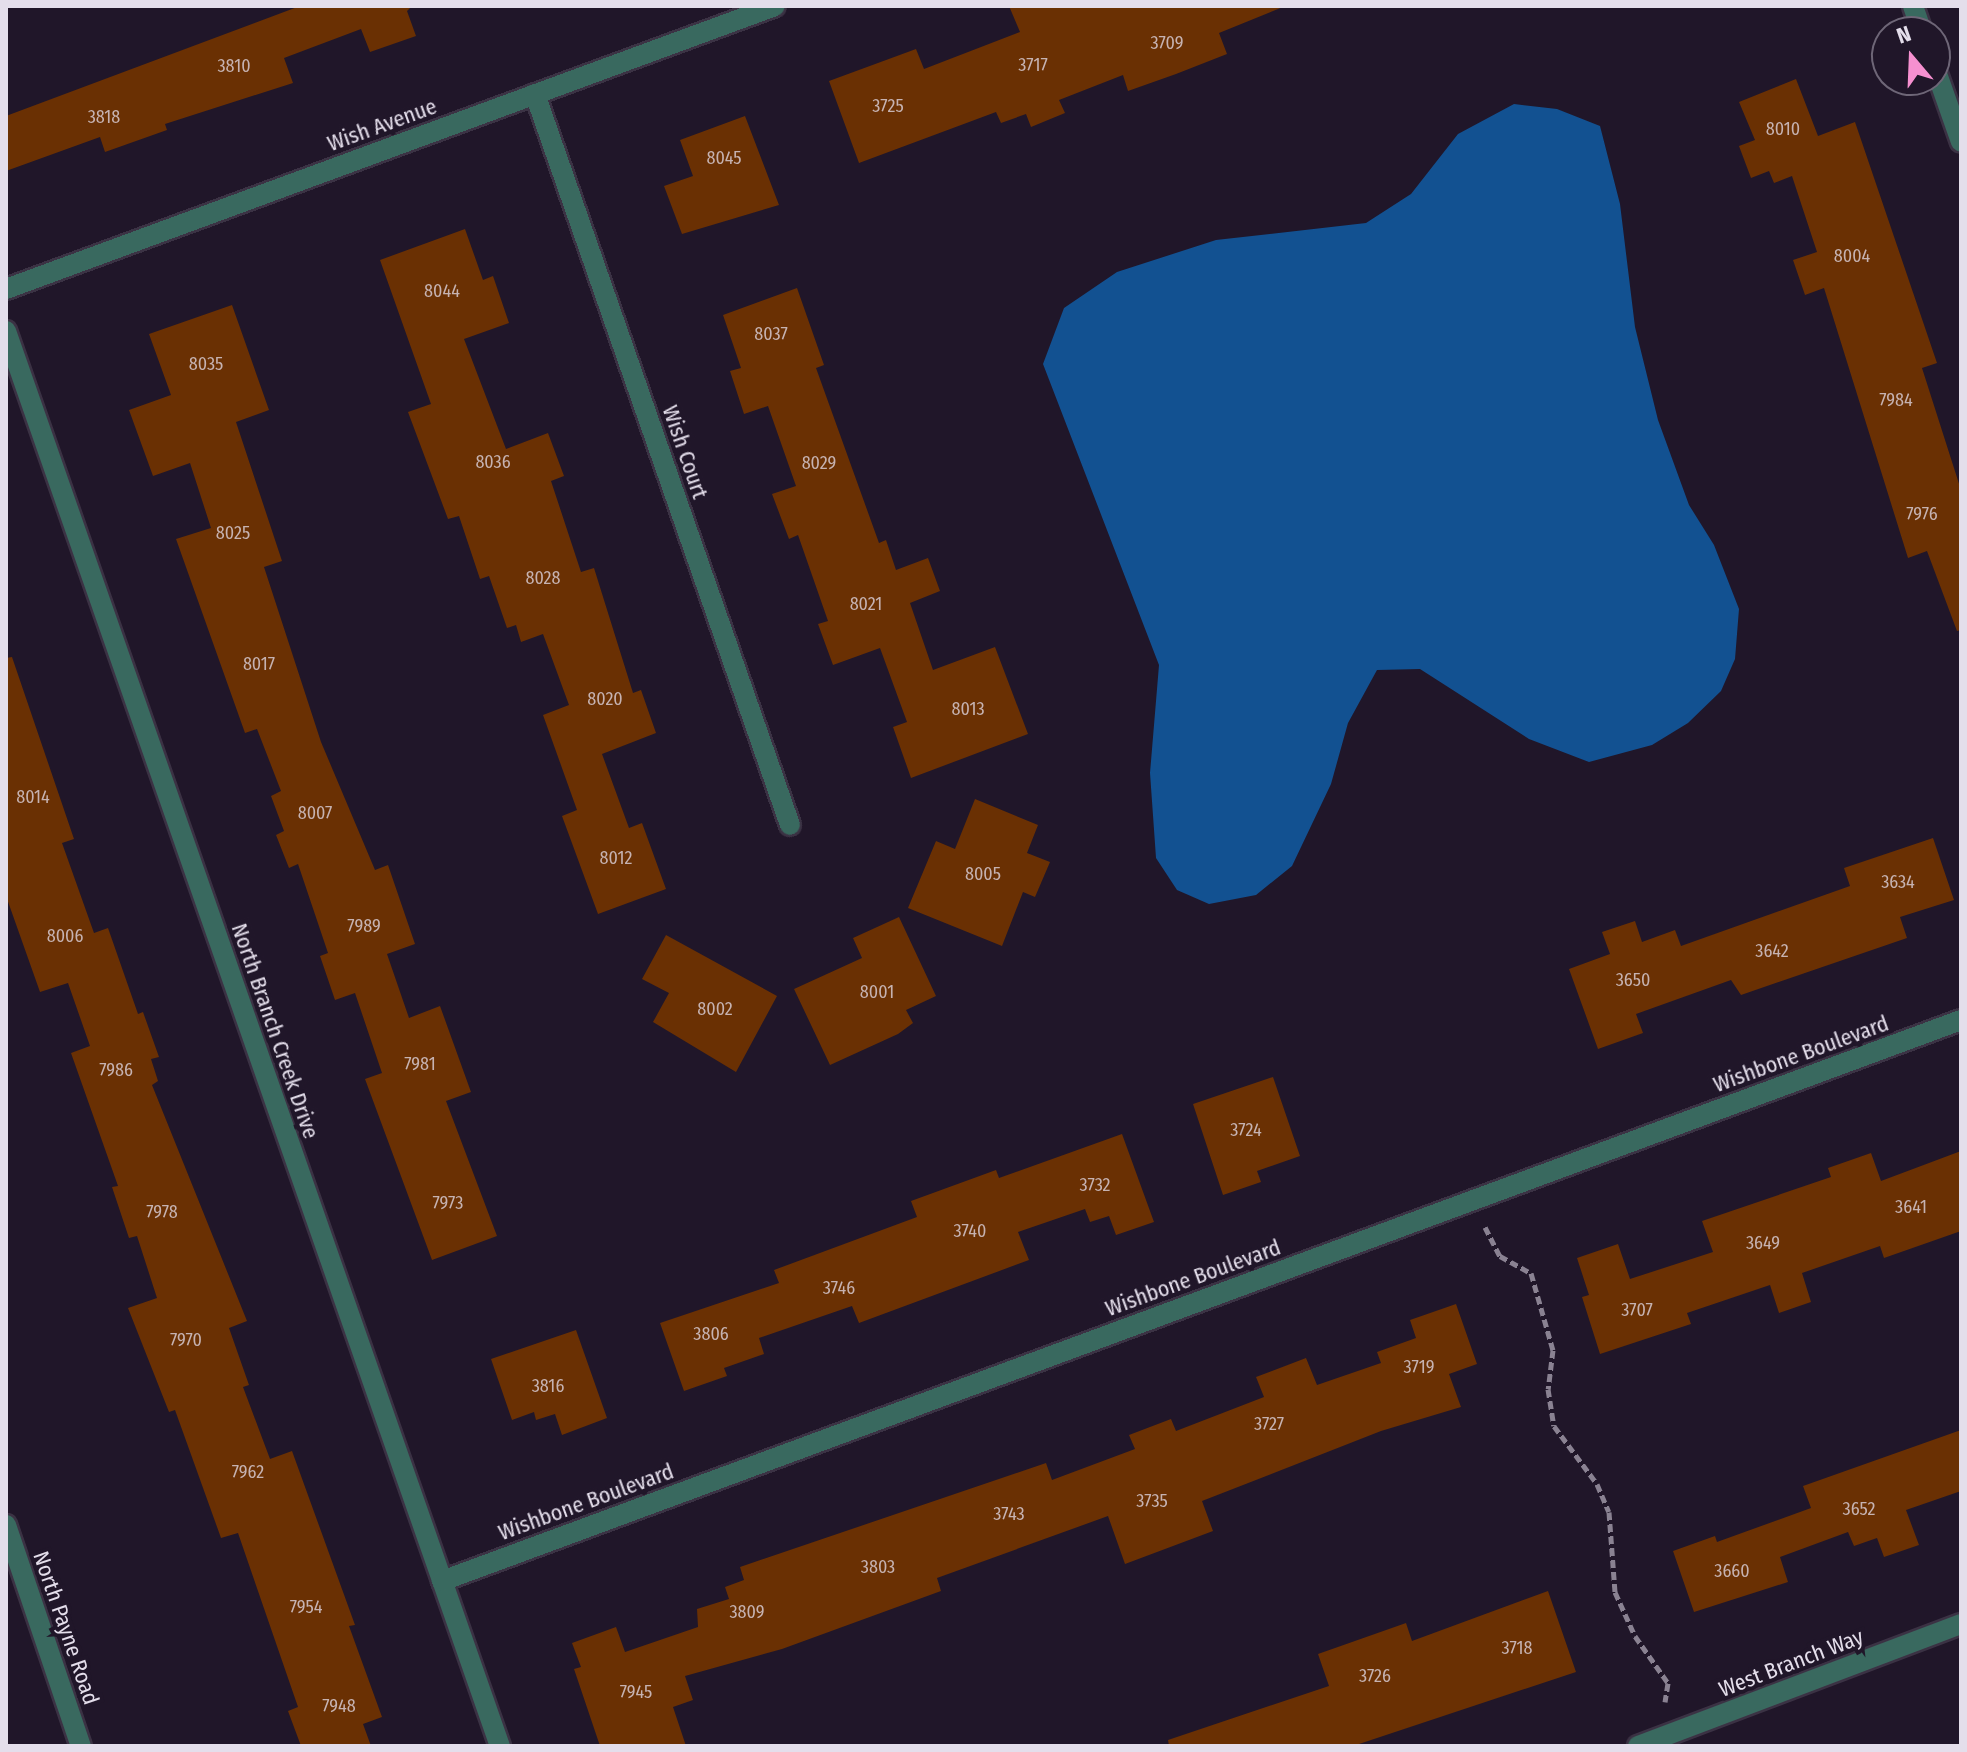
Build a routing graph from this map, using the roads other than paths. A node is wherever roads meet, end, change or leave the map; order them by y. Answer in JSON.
{"nodes":[{"id":1,"x":775,"y":6,"type":"edge"},
{"id":2,"x":535,"y":94,"type":"junction"},
{"id":3,"x":1945,"y":96,"type":"edge"},
{"id":4,"x":1961,"y":142,"type":"edge"},
{"id":5,"x":6,"y":289,"type":"edge"},
{"id":6,"x":6,"y":331,"type":"edge"},
{"id":7,"x":790,"y":825,"type":"dead end"},
{"id":8,"x":1961,"y":1020,"type":"edge"},
{"id":9,"x":6,"y":1525,"type":"edge"},
{"id":10,"x":442,"y":1581,"type":"junction"},
{"id":11,"x":1961,"y":1624,"type":"edge"},
{"id":12,"x":1678,"y":1739,"type":"edge"},
{"id":13,"x":81,"y":1746,"type":"edge"},
{"id":14,"x":500,"y":1746,"type":"edge"},
{"id":15,"x":1638,"y":1746,"type":"edge"}],
"edges":[{"from":1,"to":2,"type":"street","name":"Wish Avenue"},
{"from":2,"to":5,"type":"street","name":"Wish Avenue"},
{"from":2,"to":7,"type":"street","name":"Wish Court"},
{"from":3,"to":4,"type":"street"},
{"from":6,"to":10,"type":"street","name":"North Branch Creek Drive"},
{"from":8,"to":10,"type":"street","name":"Wishbone Boulevard"},
{"from":9,"to":13,"type":"street","name":"North Payne Road"},
{"from":10,"to":14,"type":"street","name":"North Branch Creek Drive"},
{"from":11,"to":12,"type":"street","name":"West Branch Way"},
{"from":12,"to":15,"type":"street","name":"West Branch Way"}]}
